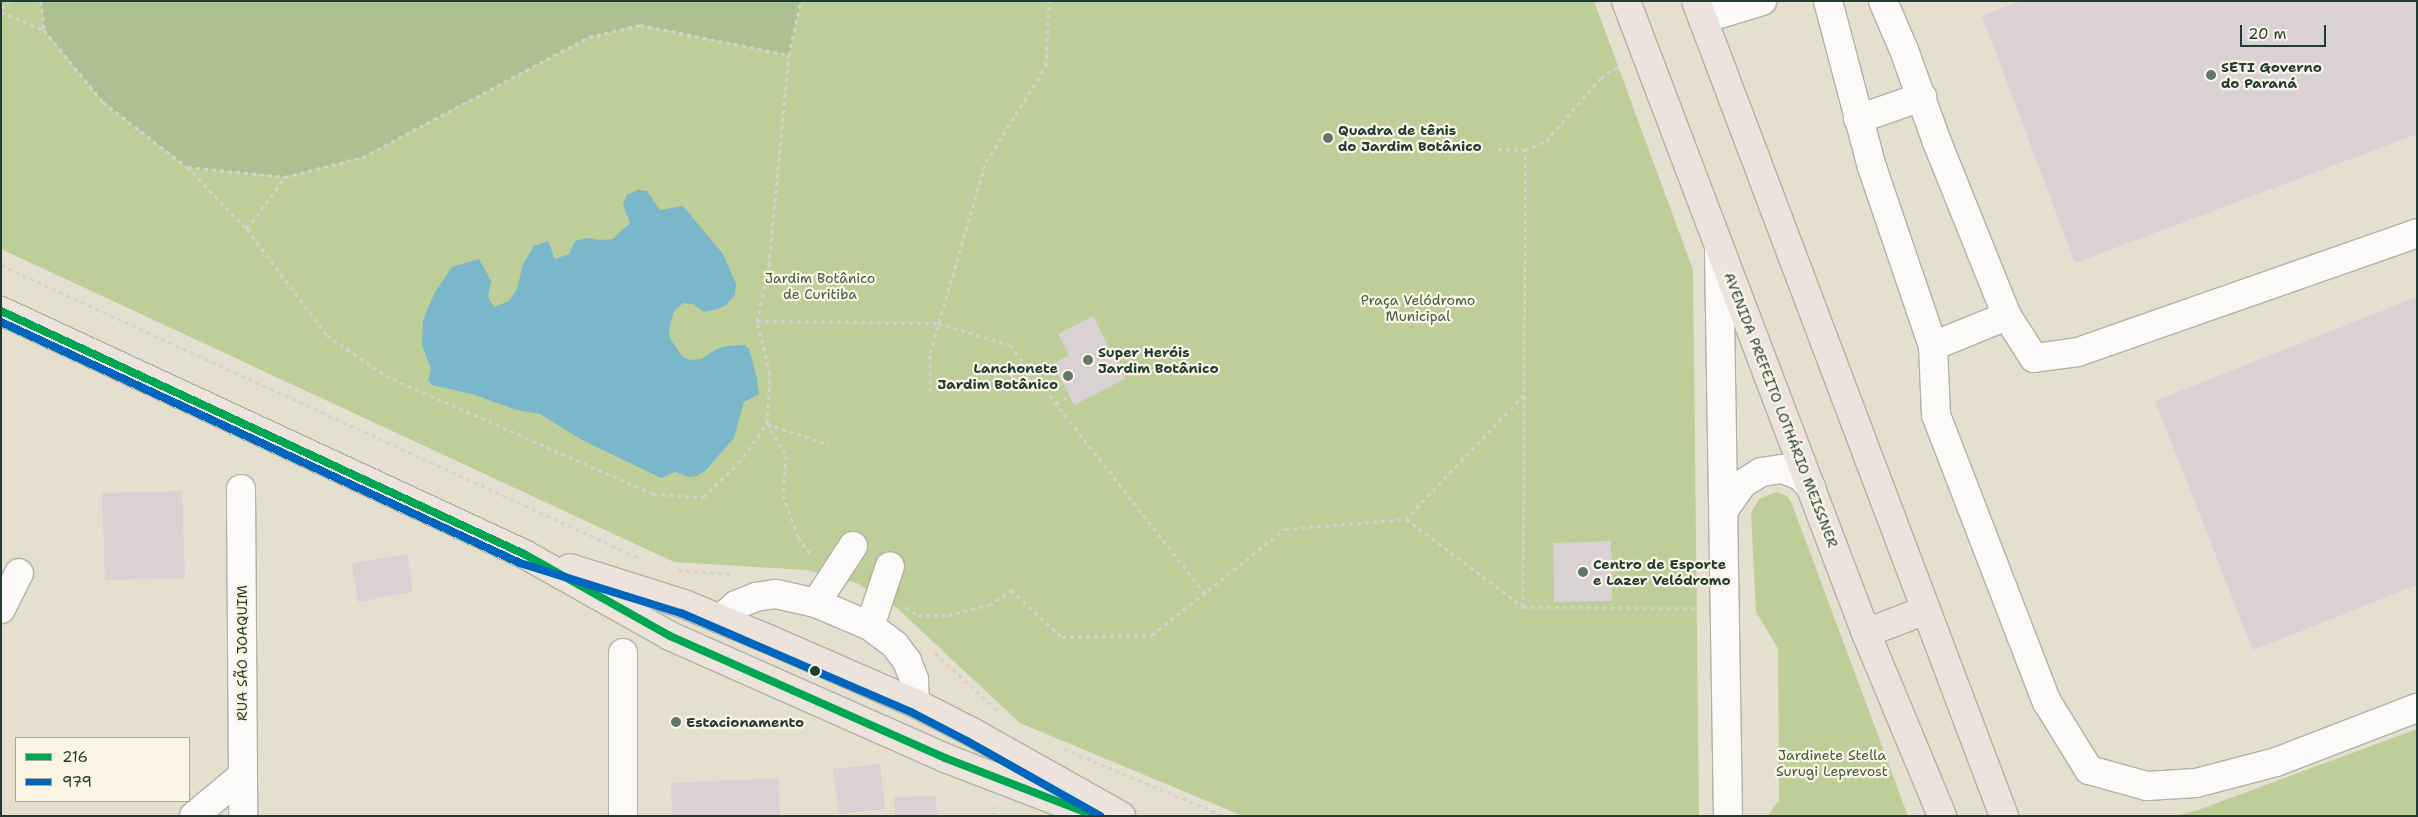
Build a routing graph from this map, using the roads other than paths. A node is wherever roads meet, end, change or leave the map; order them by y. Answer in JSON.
{"nodes":[{"id":1,"x":1626,"y":1,"type":"edge"},
{"id":2,"x":1762,"y":1,"type":"edge"},
{"id":3,"x":1828,"y":1,"type":"edge"},
{"id":4,"x":1883,"y":1,"type":"edge"},
{"id":5,"x":1699,"y":10,"type":"edge"},
{"id":6,"x":1922,"y":97,"type":"junction"},
{"id":7,"x":1858,"y":119,"type":"junction"},
{"id":8,"x":2417,"y":232,"type":"edge"},
{"id":9,"x":1719,"y":246,"type":"junction"},
{"id":10,"x":1,"y":311,"type":"edge"},
{"id":11,"x":2007,"y":316,"type":"junction"},
{"id":12,"x":1933,"y":346,"type":"junction"},
{"id":13,"x":1811,"y":487,"type":"junction"},
{"id":14,"x":241,"y":489,"type":"dead end"},
{"id":15,"x":1724,"y":510,"type":"junction"},
{"id":16,"x":853,"y":546,"type":"dead end"},
{"id":17,"x":524,"y":554,"type":"junction"},
{"id":18,"x":890,"y":566,"type":"dead end"},
{"id":19,"x":20,"y":572,"type":"dead end"},
{"id":20,"x":816,"y":603,"type":"junction"},
{"id":21,"x":1,"y":609,"type":"edge"},
{"id":22,"x":1926,"y":610,"type":"junction"},
{"id":23,"x":720,"y":619,"type":"junction"},
{"id":24,"x":870,"y":626,"type":"junction"},
{"id":25,"x":1866,"y":633,"type":"junction"},
{"id":26,"x":623,"y":653,"type":"dead end"},
{"id":27,"x":720,"y":658,"type":"junction"},
{"id":28,"x":915,"y":703,"type":"junction"},
{"id":29,"x":2417,"y":708,"type":"edge"},
{"id":30,"x":872,"y":725,"type":"junction"},
{"id":31,"x":242,"y":776,"type":"junction"},
{"id":32,"x":194,"y":816,"type":"edge"},
{"id":33,"x":242,"y":816,"type":"edge"},
{"id":34,"x":624,"y":816,"type":"edge"},
{"id":35,"x":1096,"y":816,"type":"edge"},
{"id":36,"x":1121,"y":816,"type":"edge"},
{"id":37,"x":1728,"y":816,"type":"edge"},
{"id":38,"x":1942,"y":816,"type":"edge"},
{"id":39,"x":2004,"y":816,"type":"edge"}],
"edges":[{"from":1,"to":9,"type":"main road","name":"AVENIDA PREFEITO LOTHÁRIO MEISSNER"},
{"from":2,"to":5,"type":"street"},
{"from":3,"to":7,"type":"street"},
{"from":4,"to":6,"type":"street"},
{"from":5,"to":22,"type":"main road"},
{"from":6,"to":7,"type":"street"},
{"from":6,"to":11,"type":"street"},
{"from":7,"to":12,"type":"street"},
{"from":8,"to":11,"type":"street"},
{"from":9,"to":13,"type":"main road","name":"AVENIDA PREFEITO LOTHÁRIO MEISSNER"},
{"from":9,"to":15,"type":"street"},
{"from":10,"to":17,"type":"main road"},
{"from":11,"to":12,"type":"street"},
{"from":12,"to":29,"type":"street"},
{"from":13,"to":15,"type":"street"},
{"from":13,"to":25,"type":"main road","name":"AVENIDA PREFEITO LOTHÁRIO MEISSNER"},
{"from":14,"to":31,"type":"street","name":"RUA SÃO JOAQUIM"},
{"from":15,"to":37,"type":"street"},
{"from":16,"to":20,"type":"street"},
{"from":17,"to":23,"type":"main road"},
{"from":17,"to":27,"type":"main road"},
{"from":18,"to":24,"type":"street"},
{"from":19,"to":21,"type":"street"},
{"from":20,"to":23,"type":"street"},
{"from":20,"to":24,"type":"street"},
{"from":22,"to":25,"type":"main road"},
{"from":22,"to":39,"type":"main road"},
{"from":23,"to":27,"type":"main road"},
{"from":23,"to":28,"type":"main road"},
{"from":24,"to":28,"type":"street"},
{"from":25,"to":38,"type":"main road","name":"AVENIDA PREFEITO LOTHÁRIO MEISSNER"},
{"from":26,"to":34,"type":"street"},
{"from":27,"to":30,"type":"main road"},
{"from":28,"to":30,"type":"main road"},
{"from":28,"to":36,"type":"main road"},
{"from":30,"to":35,"type":"main road"},
{"from":31,"to":32,"type":"street"},
{"from":31,"to":33,"type":"street","name":"RUA SÃO JOAQUIM"}]}
